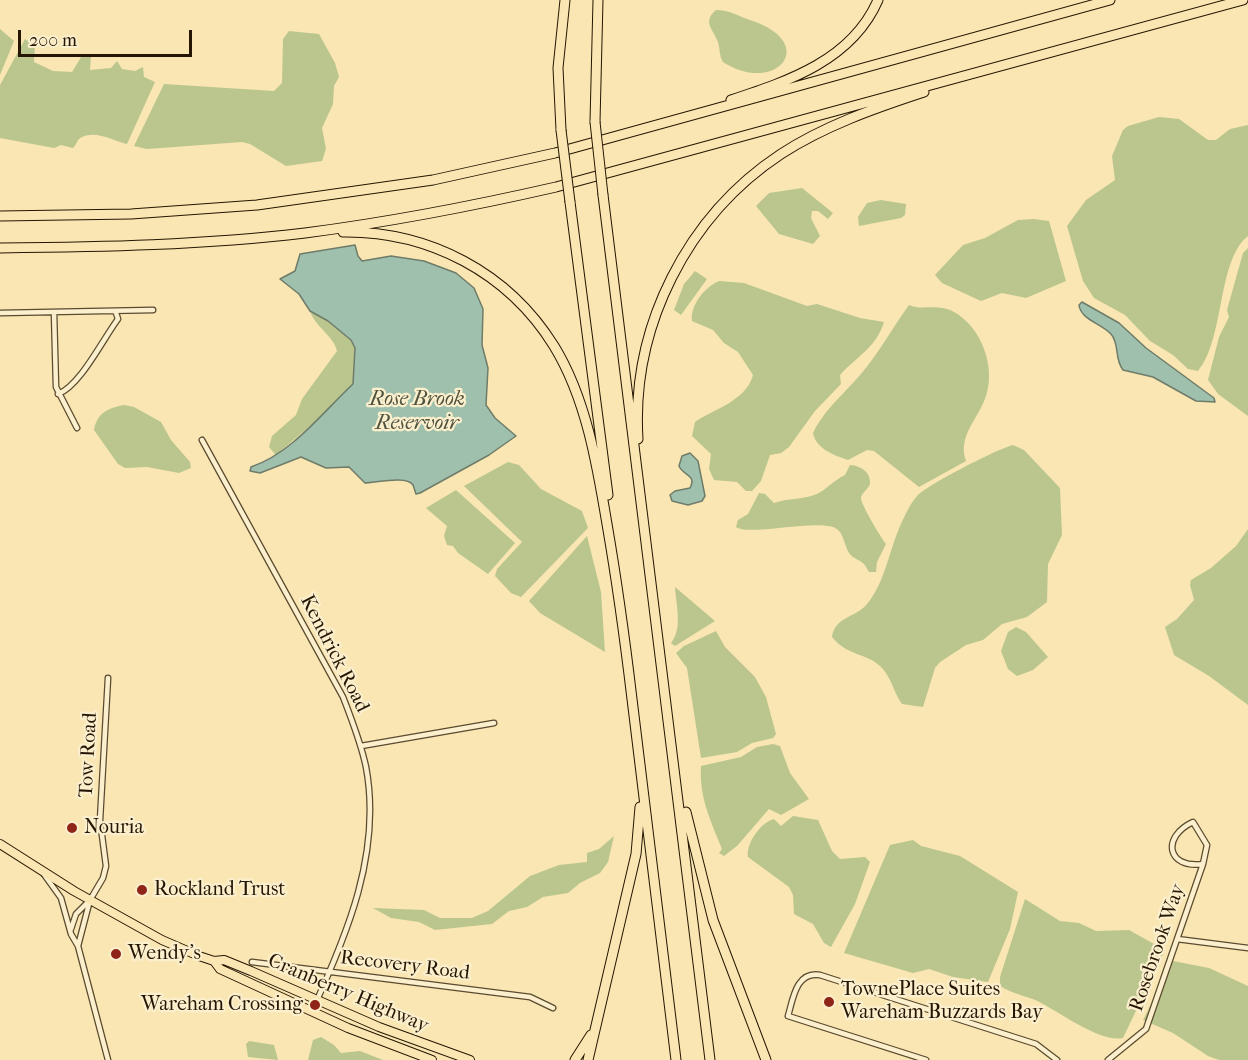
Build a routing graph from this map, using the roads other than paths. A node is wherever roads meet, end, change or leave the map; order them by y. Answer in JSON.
{"nodes":[{"id":1,"x":566,"y":0,"type":"edge"},
{"id":2,"x":598,"y":0,"type":"edge"},
{"id":3,"x":878,"y":0,"type":"edge"},
{"id":4,"x":1110,"y":0,"type":"edge"},
{"id":5,"x":1243,"y":0,"type":"edge"},
{"id":6,"x":968,"y":75,"type":"junction"},
{"id":7,"x":677,"y":120,"type":"junction"},
{"id":8,"x":0,"y":216,"type":"edge"},
{"id":9,"x":304,"y":233,"type":"junction"},
{"id":10,"x":0,"y":248,"type":"edge"},
{"id":11,"x":153,"y":310,"type":"dead end"},
{"id":12,"x":54,"y":312,"type":"junction"},
{"id":13,"x":0,"y":313,"type":"edge"},
{"id":14,"x":116,"y":313,"type":"junction"},
{"id":15,"x":58,"y":394,"type":"junction"},
{"id":16,"x":77,"y":428,"type":"dead end"},
{"id":17,"x":202,"y":440,"type":"dead end"},
{"id":18,"x":610,"y":540,"type":"junction"},
{"id":19,"x":648,"y":543,"type":"junction"},
{"id":20,"x":108,"y":678,"type":"dead end"},
{"id":21,"x":494,"y":723,"type":"dead end"},
{"id":22,"x":672,"y":745,"type":"junction"},
{"id":23,"x":361,"y":746,"type":"junction"},
{"id":24,"x":640,"y":763,"type":"junction"},
{"id":25,"x":0,"y":844,"type":"edge"},
{"id":26,"x":1203,"y":864,"type":"junction"},
{"id":27,"x":42,"y":871,"type":"junction"},
{"id":28,"x":90,"y":900,"type":"junction"},
{"id":29,"x":71,"y":934,"type":"junction"},
{"id":30,"x":1177,"y":939,"type":"junction"},
{"id":31,"x":78,"y":946,"type":"junction"},
{"id":32,"x":1248,"y":948,"type":"edge"},
{"id":33,"x":214,"y":961,"type":"junction"},
{"id":34,"x":252,"y":962,"type":"dead end"},
{"id":35,"x":330,"y":972,"type":"junction"},
{"id":36,"x":316,"y":1000,"type":"junction"},
{"id":37,"x":553,"y":1008,"type":"dead end"},
{"id":38,"x":312,"y":1011,"type":"junction"},
{"id":39,"x":595,"y":1028,"type":"junction"},
{"id":40,"x":108,"y":1060,"type":"edge"},
{"id":41,"x":432,"y":1060,"type":"edge"},
{"id":42,"x":470,"y":1060,"type":"edge"},
{"id":43,"x":575,"y":1060,"type":"edge"},
{"id":44,"x":588,"y":1060,"type":"edge"},
{"id":45,"x":676,"y":1060,"type":"edge"},
{"id":46,"x":710,"y":1060,"type":"edge"},
{"id":47,"x":766,"y":1060,"type":"edge"},
{"id":48,"x":927,"y":1060,"type":"edge"},
{"id":49,"x":1057,"y":1060,"type":"edge"},
{"id":50,"x":1108,"y":1060,"type":"edge"}],
"edges":[{"from":1,"to":18,"type":"highway","bridge":true},
{"from":2,"to":19,"type":"highway","bridge":true},
{"from":3,"to":7,"type":"highway"},
{"from":4,"to":7,"type":"highway"},
{"from":5,"to":6,"type":"highway"},
{"from":6,"to":9,"type":"highway"},
{"from":6,"to":19,"type":"highway"},
{"from":7,"to":8,"type":"highway"},
{"from":9,"to":10,"type":"highway"},
{"from":9,"to":18,"type":"highway"},
{"from":11,"to":14,"type":"street"},
{"from":12,"to":13,"type":"street"},
{"from":12,"to":14,"type":"street"},
{"from":12,"to":15,"type":"street"},
{"from":14,"to":15,"type":"street"},
{"from":15,"to":16,"type":"street"},
{"from":17,"to":23,"type":"street","name":"Kendrick Road"},
{"from":18,"to":24,"type":"highway"},
{"from":19,"to":22,"type":"highway"},
{"from":20,"to":28,"type":"street","name":"Tow Road"},
{"from":21,"to":23,"type":"street"},
{"from":22,"to":46,"type":"highway"},
{"from":22,"to":47,"type":"highway"},
{"from":23,"to":35,"type":"street","name":"Kendrick Road"},
{"from":24,"to":39,"type":"highway"},
{"from":24,"to":45,"type":"highway"},
{"from":25,"to":27,"type":"main road","name":"Cranberry Highway"},
{"from":26,"to":26,"type":"street","name":"Rosebrook Way"},
{"from":26,"to":30,"type":"street","name":"Rosebrook Way"},
{"from":27,"to":28,"type":"main road","name":"Cranberry Highway"},
{"from":27,"to":29,"type":"street"},
{"from":28,"to":29,"type":"street"},
{"from":28,"to":31,"type":"street"},
{"from":28,"to":33,"type":"main road","name":"Cranberry Highway"},
{"from":29,"to":31,"type":"street"},
{"from":30,"to":32,"type":"street"},
{"from":30,"to":50,"type":"street","name":"Rosebrook Way"},
{"from":31,"to":40,"type":"street"},
{"from":33,"to":36,"type":"main road","name":"Cranberry Highway"},
{"from":33,"to":38,"type":"main road","name":"Cranberry Highway"},
{"from":34,"to":35,"type":"street","name":"Recovery Road"},
{"from":35,"to":36,"type":"street","name":"Kendrick Road"},
{"from":35,"to":37,"type":"street","name":"Recovery Road"},
{"from":36,"to":38,"type":"street","name":"Kendrick Road"},
{"from":36,"to":42,"type":"main road","name":"Cranberry Highway"},
{"from":38,"to":41,"type":"main road","name":"Cranberry Highway"},
{"from":39,"to":43,"type":"highway"},
{"from":39,"to":44,"type":"highway"},
{"from":48,"to":49,"type":"street"}]}
